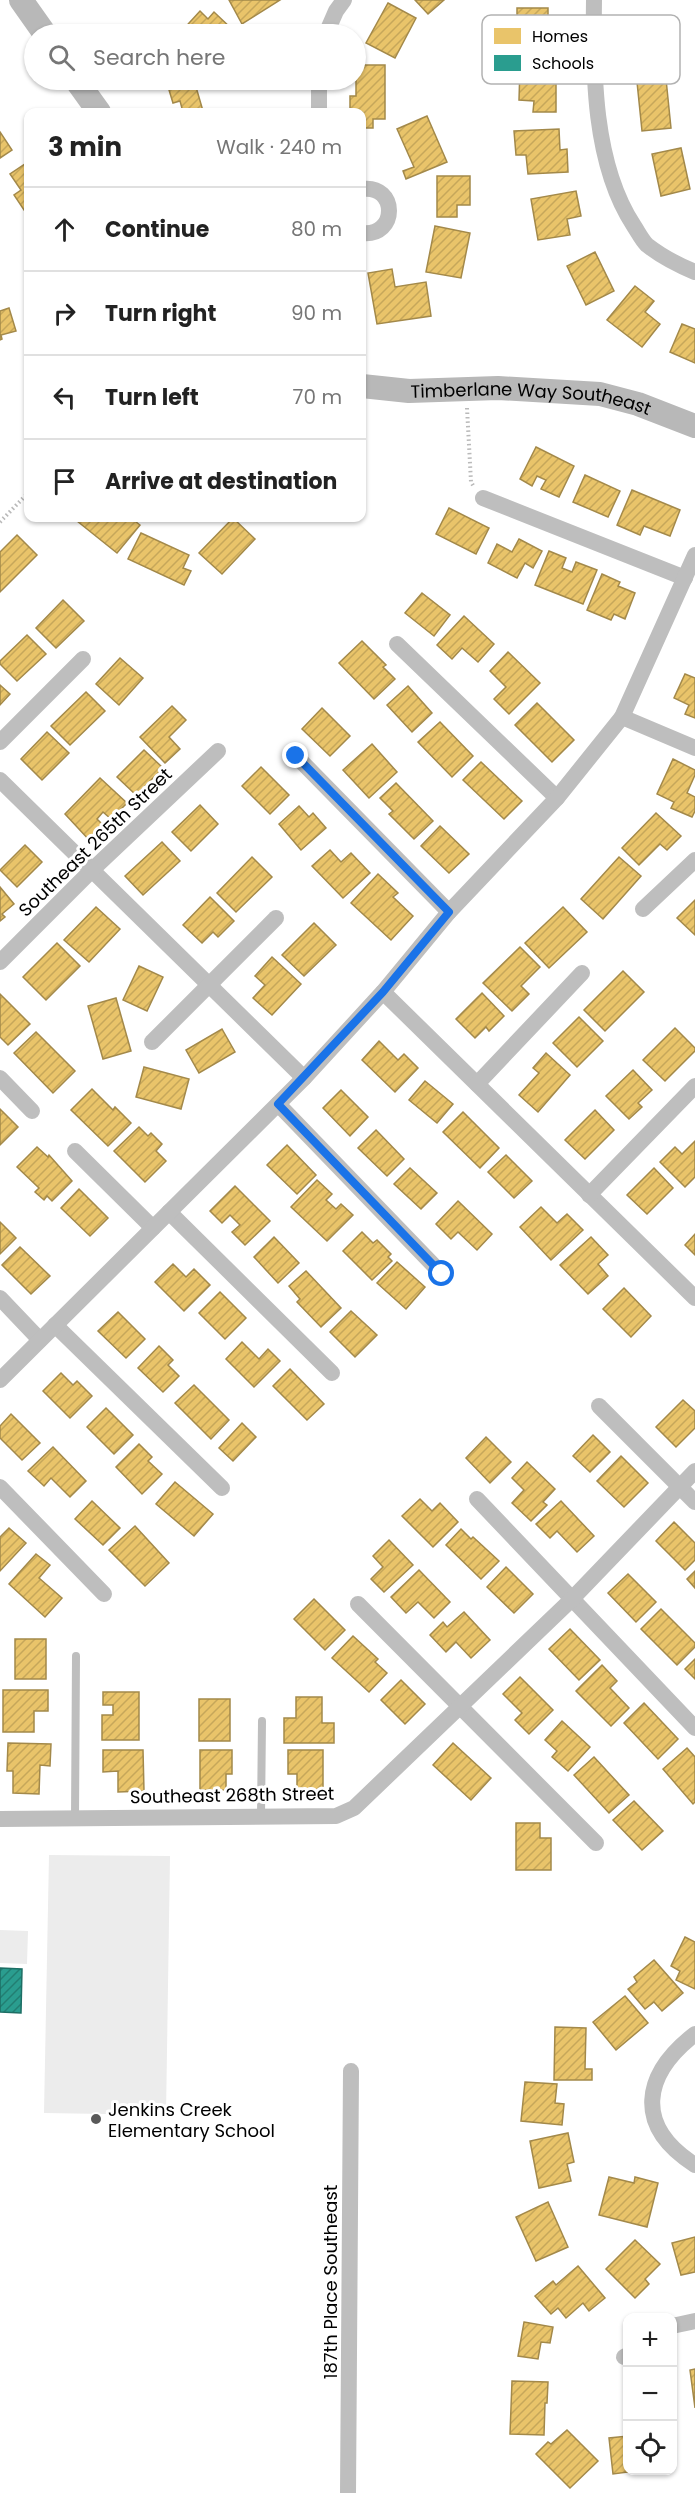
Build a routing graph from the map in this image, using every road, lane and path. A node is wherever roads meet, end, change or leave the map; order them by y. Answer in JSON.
{"nodes":[{"id":1,"x":21,"y":0,"type":"edge"},
{"id":2,"x":344,"y":0,"type":"edge"},
{"id":3,"x":594,"y":0,"type":"edge"},
{"id":4,"x":594,"y":15,"type":"edge"},
{"id":5,"x":38,"y":24,"type":"edge"},
{"id":6,"x":330,"y":24,"type":"edge"},
{"id":7,"x":595,"y":84,"type":"edge"},
{"id":8,"x":83,"y":90,"type":"edge"},
{"id":9,"x":317,"y":90,"type":"edge"},
{"id":10,"x":96,"y":108,"type":"edge"},
{"id":11,"x":319,"y":108,"type":"edge"},
{"id":12,"x":366,"y":189,"type":"edge"},
{"id":13,"x":366,"y":233,"type":"edge"},
{"id":14,"x":695,"y":272,"type":"edge"},
{"id":15,"x":366,"y":386,"type":"edge"},
{"id":16,"x":466,"y":389,"type":"junction"},
{"id":17,"x":695,"y":426,"type":"edge"},
{"id":18,"x":24,"y":498,"type":"edge"},
{"id":19,"x":483,"y":498,"type":"joint"},
{"id":20,"x":0,"y":522,"type":"edge"},
{"id":21,"x":691,"y":567,"type":"edge"},
{"id":22,"x":398,"y":644,"type":"dead end"},
{"id":23,"x":83,"y":659,"type":"dead end"},
{"id":24,"x":622,"y":717,"type":"junction"},
{"id":25,"x":0,"y":742,"type":"edge"},
{"id":26,"x":695,"y":748,"type":"edge"},
{"id":27,"x":218,"y":751,"type":"dead end"},
{"id":28,"x":296,"y":756,"type":"dead end"},
{"id":29,"x":0,"y":780,"type":"edge"},
{"id":30,"x":557,"y":798,"type":"junction"},
{"id":31,"x":695,"y":860,"type":"edge"},
{"id":32,"x":92,"y":870,"type":"junction"},
{"id":33,"x":643,"y":909,"type":"dead end"},
{"id":34,"x":449,"y":912,"type":"junction"},
{"id":35,"x":276,"y":918,"type":"dead end"},
{"id":36,"x":0,"y":962,"type":"edge"},
{"id":37,"x":582,"y":973,"type":"dead end"},
{"id":38,"x":209,"y":985,"type":"junction"},
{"id":39,"x":383,"y":992,"type":"junction"},
{"id":40,"x":152,"y":1042,"type":"dead end"},
{"id":41,"x":0,"y":1078,"type":"edge"},
{"id":42,"x":304,"y":1078,"type":"junction"},
{"id":43,"x":477,"y":1084,"type":"junction"},
{"id":44,"x":695,"y":1086,"type":"edge"},
{"id":45,"x":278,"y":1104,"type":"junction"},
{"id":46,"x":32,"y":1111,"type":"dead end"},
{"id":47,"x":75,"y":1151,"type":"dead end"},
{"id":48,"x":589,"y":1195,"type":"junction"},
{"id":49,"x":169,"y":1212,"type":"junction"},
{"id":50,"x":153,"y":1228,"type":"junction"},
{"id":51,"x":442,"y":1274,"type":"dead end"},
{"id":52,"x":0,"y":1298,"type":"edge"},
{"id":53,"x":695,"y":1298,"type":"edge"},
{"id":54,"x":55,"y":1325,"type":"junction"},
{"id":55,"x":40,"y":1340,"type":"junction"},
{"id":56,"x":332,"y":1373,"type":"dead end"},
{"id":57,"x":0,"y":1380,"type":"edge"},
{"id":58,"x":600,"y":1406,"type":"dead end"},
{"id":59,"x":695,"y":1471,"type":"edge"},
{"id":60,"x":0,"y":1487,"type":"edge"},
{"id":61,"x":680,"y":1487,"type":"junction"},
{"id":62,"x":222,"y":1488,"type":"dead end"},
{"id":63,"x":477,"y":1499,"type":"dead end"},
{"id":64,"x":695,"y":1502,"type":"edge"},
{"id":65,"x":104,"y":1594,"type":"dead end"},
{"id":66,"x":571,"y":1600,"type":"junction"},
{"id":67,"x":358,"y":1604,"type":"dead end"},
{"id":68,"x":76,"y":1656,"type":"dead end"},
{"id":69,"x":460,"y":1706,"type":"junction"},
{"id":70,"x":262,"y":1721,"type":"dead end"},
{"id":71,"x":695,"y":1728,"type":"edge"},
{"id":72,"x":261,"y":1816,"type":"junction"},
{"id":73,"x":75,"y":1818,"type":"junction"},
{"id":74,"x":0,"y":1819,"type":"edge"},
{"id":75,"x":596,"y":1843,"type":"dead end"},
{"id":76,"x":695,"y":2034,"type":"edge"},
{"id":77,"x":351,"y":2072,"type":"dead end"},
{"id":78,"x":695,"y":2165,"type":"edge"},
{"id":79,"x":695,"y":2320,"type":"edge"},
{"id":80,"x":677,"y":2325,"type":"edge"},
{"id":81,"x":348,"y":2493,"type":"edge"}],
"edges":[{"from":1,"to":5,"type":"street"},
{"from":2,"to":6,"type":"street"},
{"from":3,"to":4,"type":"street"},
{"from":7,"to":14,"type":"street"},
{"from":8,"to":10,"type":"street"},
{"from":9,"to":11,"type":"street"},
{"from":12,"to":13,"type":"street"},
{"from":15,"to":16,"type":"street","name":"Timberlane Way Southeast"},
{"from":16,"to":17,"type":"street","name":"Timberlane Way Southeast"},
{"from":16,"to":19,"type":"path"},
{"from":18,"to":20,"type":"path"},
{"from":19,"to":21,"type":"street"},
{"from":21,"to":24,"type":"street"},
{"from":22,"to":30,"type":"street"},
{"from":23,"to":25,"type":"street"},
{"from":24,"to":26,"type":"street"},
{"from":24,"to":30,"type":"street"},
{"from":27,"to":32,"type":"street","name":"Southeast 265th Street"},
{"from":28,"to":34,"type":"street"},
{"from":29,"to":32,"type":"street"},
{"from":30,"to":34,"type":"street"},
{"from":31,"to":33,"type":"street"},
{"from":32,"to":36,"type":"street","name":"Southeast 265th Street"},
{"from":32,"to":38,"type":"street"},
{"from":34,"to":39,"type":"street"},
{"from":35,"to":38,"type":"street"},
{"from":37,"to":43,"type":"street"},
{"from":38,"to":40,"type":"street"},
{"from":38,"to":42,"type":"street"},
{"from":39,"to":42,"type":"street"},
{"from":39,"to":43,"type":"street"},
{"from":41,"to":46,"type":"street"},
{"from":42,"to":45,"type":"street"},
{"from":43,"to":48,"type":"street"},
{"from":44,"to":48,"type":"street"},
{"from":45,"to":49,"type":"street"},
{"from":45,"to":51,"type":"street"},
{"from":47,"to":50,"type":"street"},
{"from":48,"to":53,"type":"street"},
{"from":49,"to":50,"type":"street"},
{"from":49,"to":56,"type":"street"},
{"from":50,"to":54,"type":"street"},
{"from":52,"to":55,"type":"street"},
{"from":54,"to":55,"type":"street"},
{"from":54,"to":62,"type":"street"},
{"from":55,"to":57,"type":"street"},
{"from":58,"to":61,"type":"street"},
{"from":59,"to":61,"type":"street","name":"Southeast 268th Street"},
{"from":60,"to":65,"type":"street"},
{"from":61,"to":64,"type":"street"},
{"from":61,"to":66,"type":"street","name":"Southeast 268th Street"},
{"from":63,"to":66,"type":"street"},
{"from":66,"to":69,"type":"street","name":"Southeast 268th Street"},
{"from":66,"to":71,"type":"street"},
{"from":67,"to":69,"type":"street"},
{"from":68,"to":73,"type":"lane"},
{"from":69,"to":72,"type":"street","name":"Southeast 268th Street"},
{"from":69,"to":75,"type":"street"},
{"from":70,"to":72,"type":"lane"},
{"from":72,"to":73,"type":"street","name":"Southeast 268th Street"},
{"from":73,"to":74,"type":"street","name":"Southeast 268th Street"},
{"from":76,"to":78,"type":"street"},
{"from":77,"to":81,"type":"street","name":"187th Place Southeast"},
{"from":79,"to":80,"type":"street"}]}
